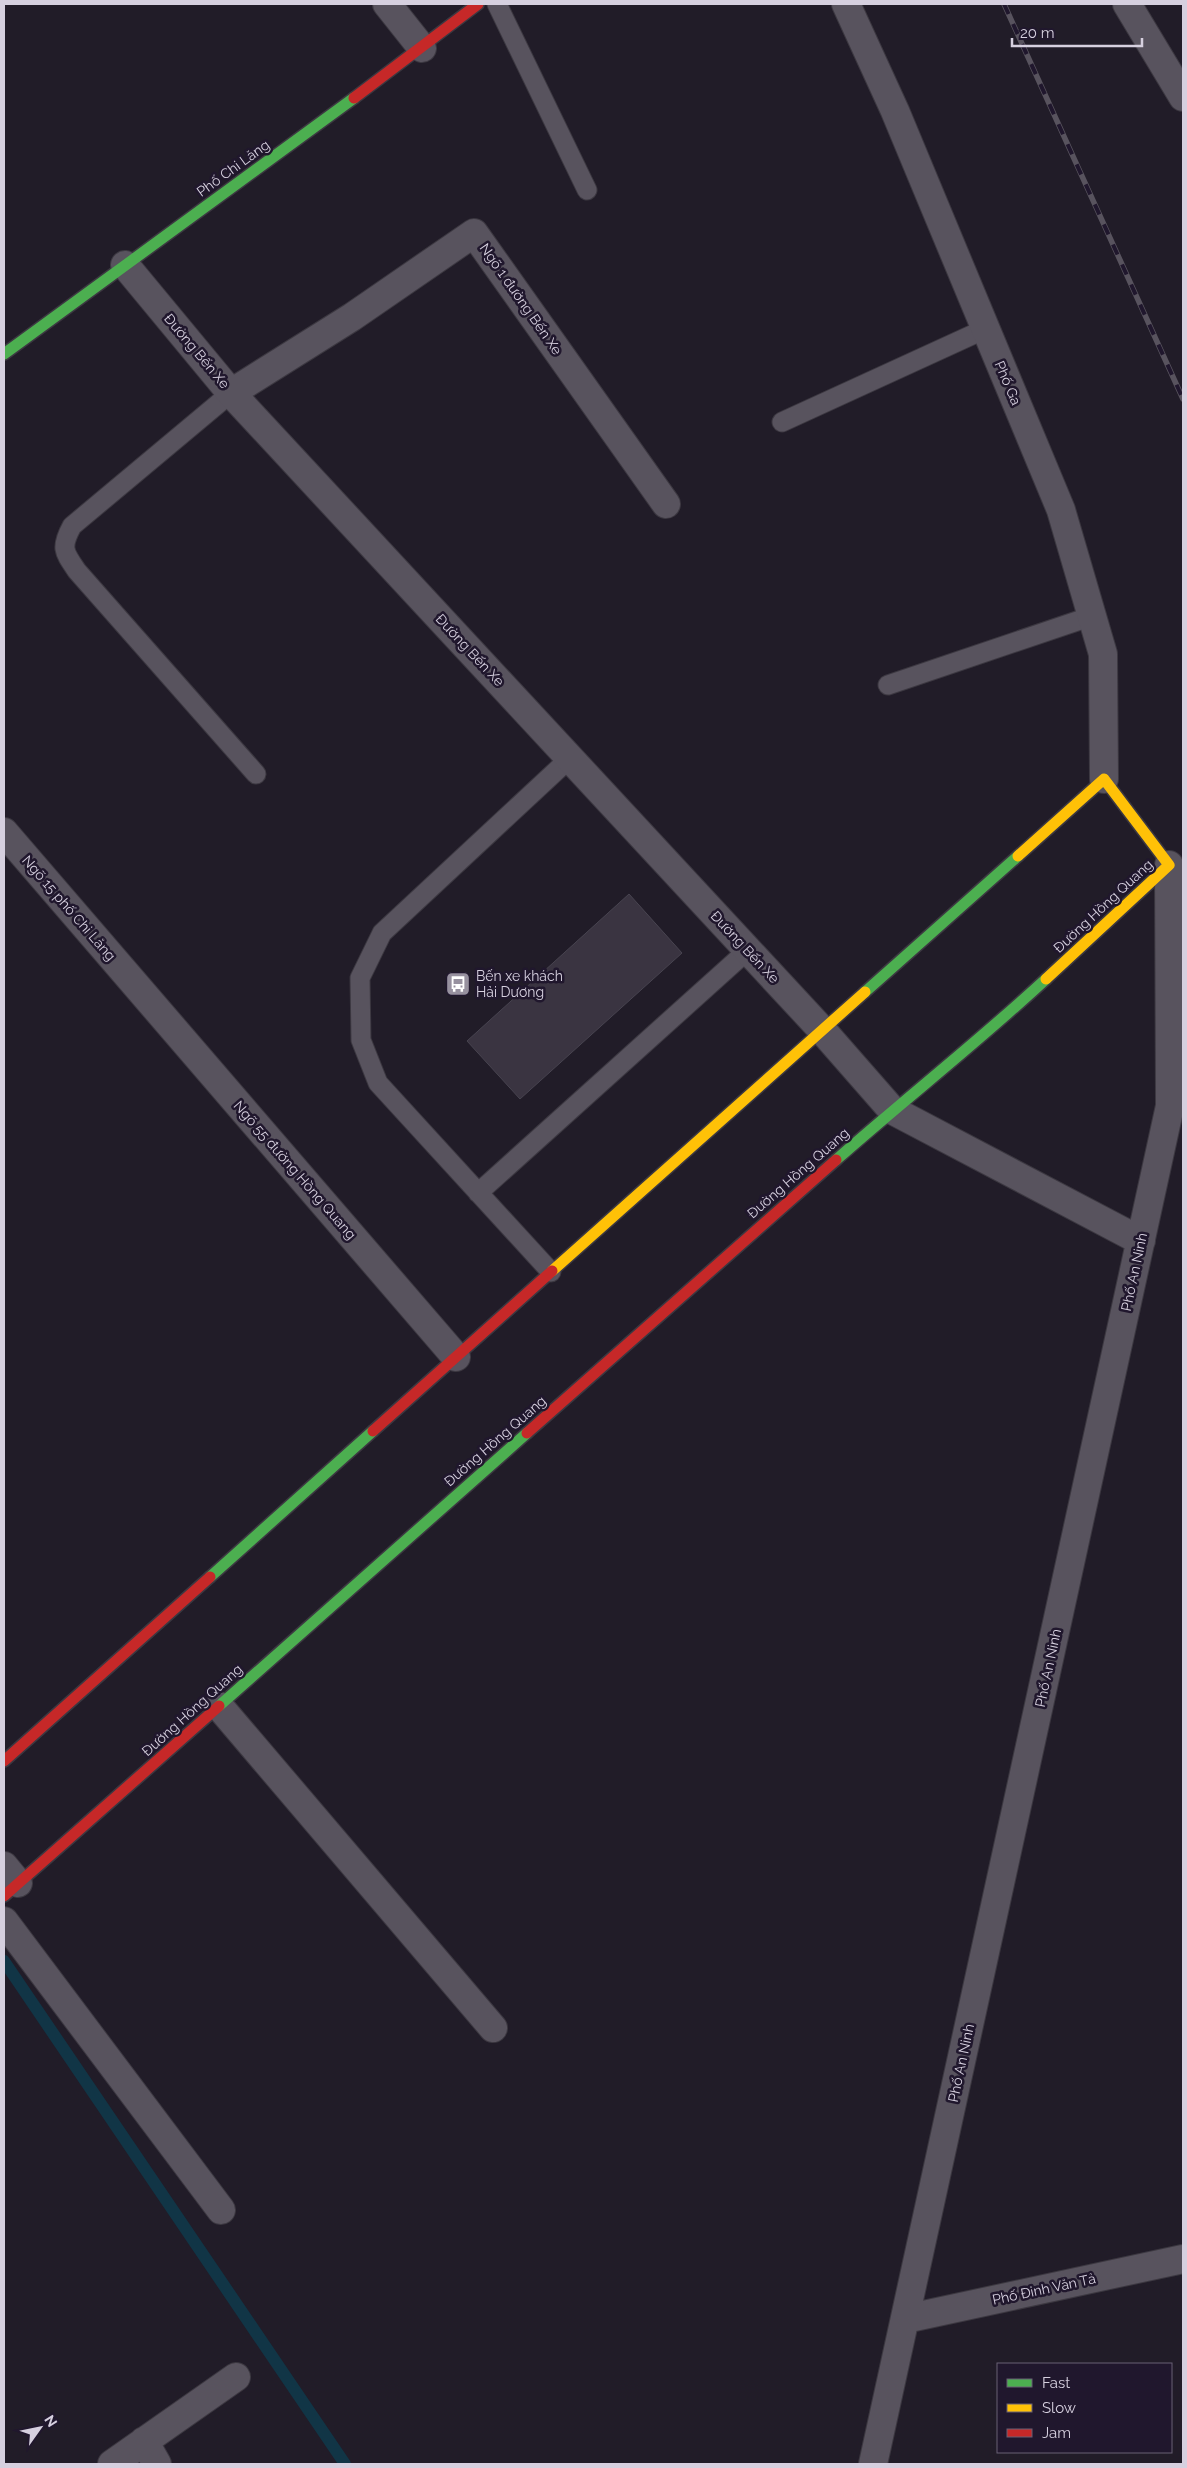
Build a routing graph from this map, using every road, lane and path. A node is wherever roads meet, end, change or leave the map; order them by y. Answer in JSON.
{"nodes":[{"id":1,"x":387,"y":4,"type":"edge"},
{"id":2,"x":478,"y":4,"type":"edge"},
{"id":3,"x":497,"y":4,"type":"edge"},
{"id":4,"x":846,"y":4,"type":"edge"},
{"id":5,"x":1127,"y":4,"type":"edge"},
{"id":6,"x":422,"y":48,"type":"junction"},
{"id":7,"x":1183,"y":97,"type":"edge"},
{"id":8,"x":588,"y":190,"type":"dead end"},
{"id":9,"x":125,"y":265,"type":"junction"},
{"id":10,"x":986,"y":329,"type":"junction"},
{"id":11,"x":4,"y":354,"type":"edge"},
{"id":12,"x":231,"y":393,"type":"junction"},
{"id":13,"x":782,"y":422,"type":"dead end"},
{"id":14,"x":666,"y":504,"type":"dead end"},
{"id":15,"x":1092,"y":616,"type":"junction"},
{"id":16,"x":888,"y":685,"type":"dead end"},
{"id":17,"x":570,"y":758,"type":"junction"},
{"id":18,"x":256,"y":774,"type":"dead end"},
{"id":19,"x":1104,"y":779,"type":"junction"},
{"id":20,"x":4,"y":832,"type":"edge"},
{"id":21,"x":1169,"y":865,"type":"junction"},
{"id":22,"x":748,"y":950,"type":"junction"},
{"id":23,"x":134,"y":983,"type":"joint"},
{"id":24,"x":822,"y":1030,"type":"junction"},
{"id":25,"x":892,"y":1110,"type":"junction"},
{"id":26,"x":478,"y":1193,"type":"junction"},
{"id":27,"x":1141,"y":1241,"type":"junction"},
{"id":28,"x":551,"y":1272,"type":"junction"},
{"id":29,"x":456,"y":1357,"type":"junction"},
{"id":30,"x":219,"y":1706,"type":"junction"},
{"id":31,"x":4,"y":1761,"type":"edge"},
{"id":32,"x":9,"y":1882,"type":"edge"},
{"id":33,"x":4,"y":1921,"type":"edge"},
{"id":34,"x":493,"y":2028,"type":"dead end"},
{"id":35,"x":221,"y":2210,"type":"dead end"},
{"id":36,"x":1183,"y":2259,"type":"edge"},
{"id":37,"x":905,"y":2319,"type":"junction"},
{"id":38,"x":236,"y":2377,"type":"dead end"},
{"id":39,"x":151,"y":2453,"type":"edge"},
{"id":40,"x":112,"y":2464,"type":"edge"},
{"id":41,"x":873,"y":2464,"type":"edge"}],
"edges":[{"from":1,"to":6,"type":"street"},
{"from":2,"to":6,"type":"street","name":"Phố Chi Lăng"},
{"from":3,"to":8,"type":"lane"},
{"from":4,"to":10,"type":"street","name":"Phố Ga"},
{"from":5,"to":7,"type":"street"},
{"from":6,"to":9,"type":"street","name":"Phố Chi Lăng"},
{"from":9,"to":11,"type":"street","name":"Phố Chi Lăng"},
{"from":9,"to":12,"type":"street","name":"Đường Bến Xe"},
{"from":10,"to":13,"type":"lane"},
{"from":10,"to":15,"type":"street","name":"Phố Ga"},
{"from":12,"to":14,"type":"street","name":"Ngõ 1 đường Bến Xe"},
{"from":12,"to":17,"type":"street","name":"Đường Bến Xe"},
{"from":12,"to":18,"type":"lane"},
{"from":15,"to":16,"type":"lane"},
{"from":15,"to":19,"type":"street","name":"Phố Ga"},
{"from":17,"to":22,"type":"street","name":"Đường Bến Xe"},
{"from":17,"to":26,"type":"lane"},
{"from":19,"to":21,"type":"street","name":"Đường Hồng Quang"},
{"from":19,"to":24,"type":"street"},
{"from":20,"to":23,"type":"street","name":"Ngõ 15 phố Chi Lăng"},
{"from":21,"to":25,"type":"street","name":"Đường Hồng Quang"},
{"from":21,"to":27,"type":"street","name":"Phố An Ninh"},
{"from":22,"to":24,"type":"street","name":"Đường Bến Xe"},
{"from":22,"to":26,"type":"lane"},
{"from":23,"to":29,"type":"street","name":"Ngõ 55 đường Hồng Quang"},
{"from":24,"to":25,"type":"street","name":"Đường Bến Xe"},
{"from":24,"to":28,"type":"street"},
{"from":25,"to":27,"type":"street"},
{"from":25,"to":30,"type":"street","name":"Đường Hồng Quang"},
{"from":26,"to":28,"type":"lane"},
{"from":27,"to":37,"type":"street","name":"Phố An Ninh"},
{"from":28,"to":29,"type":"street"},
{"from":29,"to":31,"type":"street"},
{"from":30,"to":32,"type":"street","name":"Đường Hồng Quang"},
{"from":30,"to":34,"type":"street"},
{"from":33,"to":35,"type":"street"},
{"from":36,"to":37,"type":"street","name":"Phố Đinh Văn Tả"},
{"from":37,"to":41,"type":"street","name":"Phố An Ninh"},
{"from":38,"to":39,"type":"street"},
{"from":39,"to":40,"type":"street"}]}
